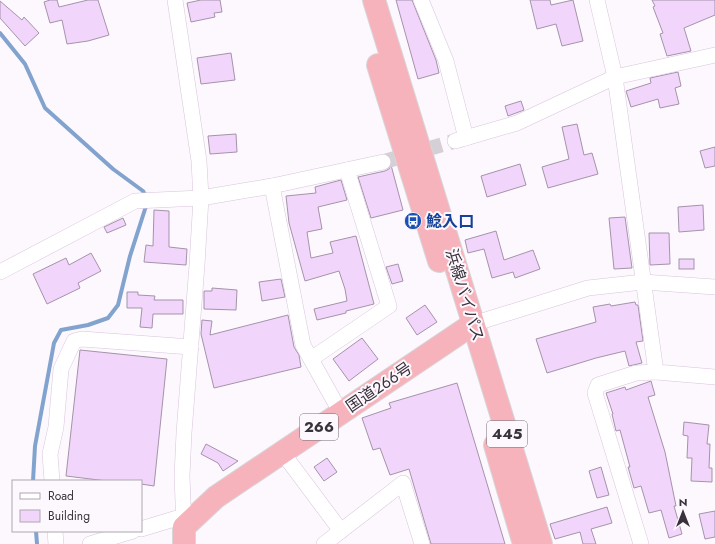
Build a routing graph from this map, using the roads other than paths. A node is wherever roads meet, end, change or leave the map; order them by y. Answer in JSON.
{"nodes":[{"id":1,"x":175,"y":0,"type":"edge"},
{"id":2,"x":359,"y":0,"type":"edge"},
{"id":3,"x":374,"y":0,"type":"edge"},
{"id":4,"x":421,"y":0,"type":"edge"},
{"id":5,"x":597,"y":0,"type":"edge"},
{"id":6,"x":715,"y":55,"type":"edge"},
{"id":7,"x":615,"y":77,"type":"junction"},
{"id":8,"x":383,"y":162,"type":"tunnel mouth"},
{"id":9,"x":348,"y":170,"type":"junction"},
{"id":10,"x":272,"y":186,"type":"junction"},
{"id":11,"x":201,"y":198,"type":"junction"},
{"id":12,"x":0,"y":272,"type":"edge"},
{"id":13,"x":643,"y":282,"type":"junction"},
{"id":14,"x":715,"y":287,"type":"edge"},
{"id":15,"x":467,"y":328,"type":"junction"},
{"id":16,"x":191,"y":347,"type":"junction"},
{"id":17,"x":311,"y":359,"type":"junction"},
{"id":18,"x":656,"y":372,"type":"junction"},
{"id":19,"x":715,"y":377,"type":"edge"},
{"id":20,"x":340,"y":413,"type":"junction"},
{"id":21,"x":282,"y":452,"type":"junction"},
{"id":22,"x":52,"y":480,"type":"edge"},
{"id":23,"x":142,"y":529,"type":"edge"},
{"id":24,"x":184,"y":529,"type":"edge"},
{"id":25,"x":341,"y":531,"type":"junction"},
{"id":26,"x":55,"y":532,"type":"edge"},
{"id":27,"x":130,"y":532,"type":"edge"},
{"id":28,"x":56,"y":544,"type":"edge"},
{"id":29,"x":90,"y":544,"type":"edge"},
{"id":30,"x":324,"y":544,"type":"edge"},
{"id":31,"x":422,"y":544,"type":"edge"},
{"id":32,"x":524,"y":544,"type":"edge"},
{"id":33,"x":541,"y":544,"type":"edge"},
{"id":34,"x":641,"y":544,"type":"edge"}],
"edges":[{"from":1,"to":11,"type":"street"},
{"from":2,"to":15,"type":"highway","name":"浜線バイパス"},
{"from":3,"to":15,"type":"highway","name":"浜線バイパス"},
{"from":4,"to":7,"type":"street"},
{"from":5,"to":7,"type":"street"},
{"from":6,"to":7,"type":"street"},
{"from":7,"to":13,"type":"street"},
{"from":8,"to":9,"type":"street"},
{"from":9,"to":10,"type":"street"},
{"from":9,"to":17,"type":"street"},
{"from":10,"to":11,"type":"street"},
{"from":10,"to":17,"type":"street"},
{"from":11,"to":12,"type":"street"},
{"from":11,"to":16,"type":"street"},
{"from":13,"to":14,"type":"street"},
{"from":13,"to":15,"type":"street"},
{"from":13,"to":18,"type":"street"},
{"from":15,"to":20,"type":"highway","name":"国道266号","number":"266"},
{"from":15,"to":32,"type":"highway","name":"浜線バイパス","number":"445"},
{"from":15,"to":33,"type":"highway","name":"浜線バイパス","number":"445"},
{"from":16,"to":22,"type":"street"},
{"from":16,"to":24,"type":"street"},
{"from":17,"to":20,"type":"street"},
{"from":18,"to":19,"type":"street"},
{"from":18,"to":34,"type":"street"},
{"from":20,"to":21,"type":"highway","name":"国道266号","number":"266"},
{"from":21,"to":24,"type":"highway","name":"国道266号","number":"266"},
{"from":21,"to":25,"type":"street"},
{"from":23,"to":24,"type":"street"},
{"from":25,"to":30,"type":"street"},
{"from":25,"to":31,"type":"street"},
{"from":26,"to":28,"type":"street"},
{"from":27,"to":29,"type":"street"}]}
